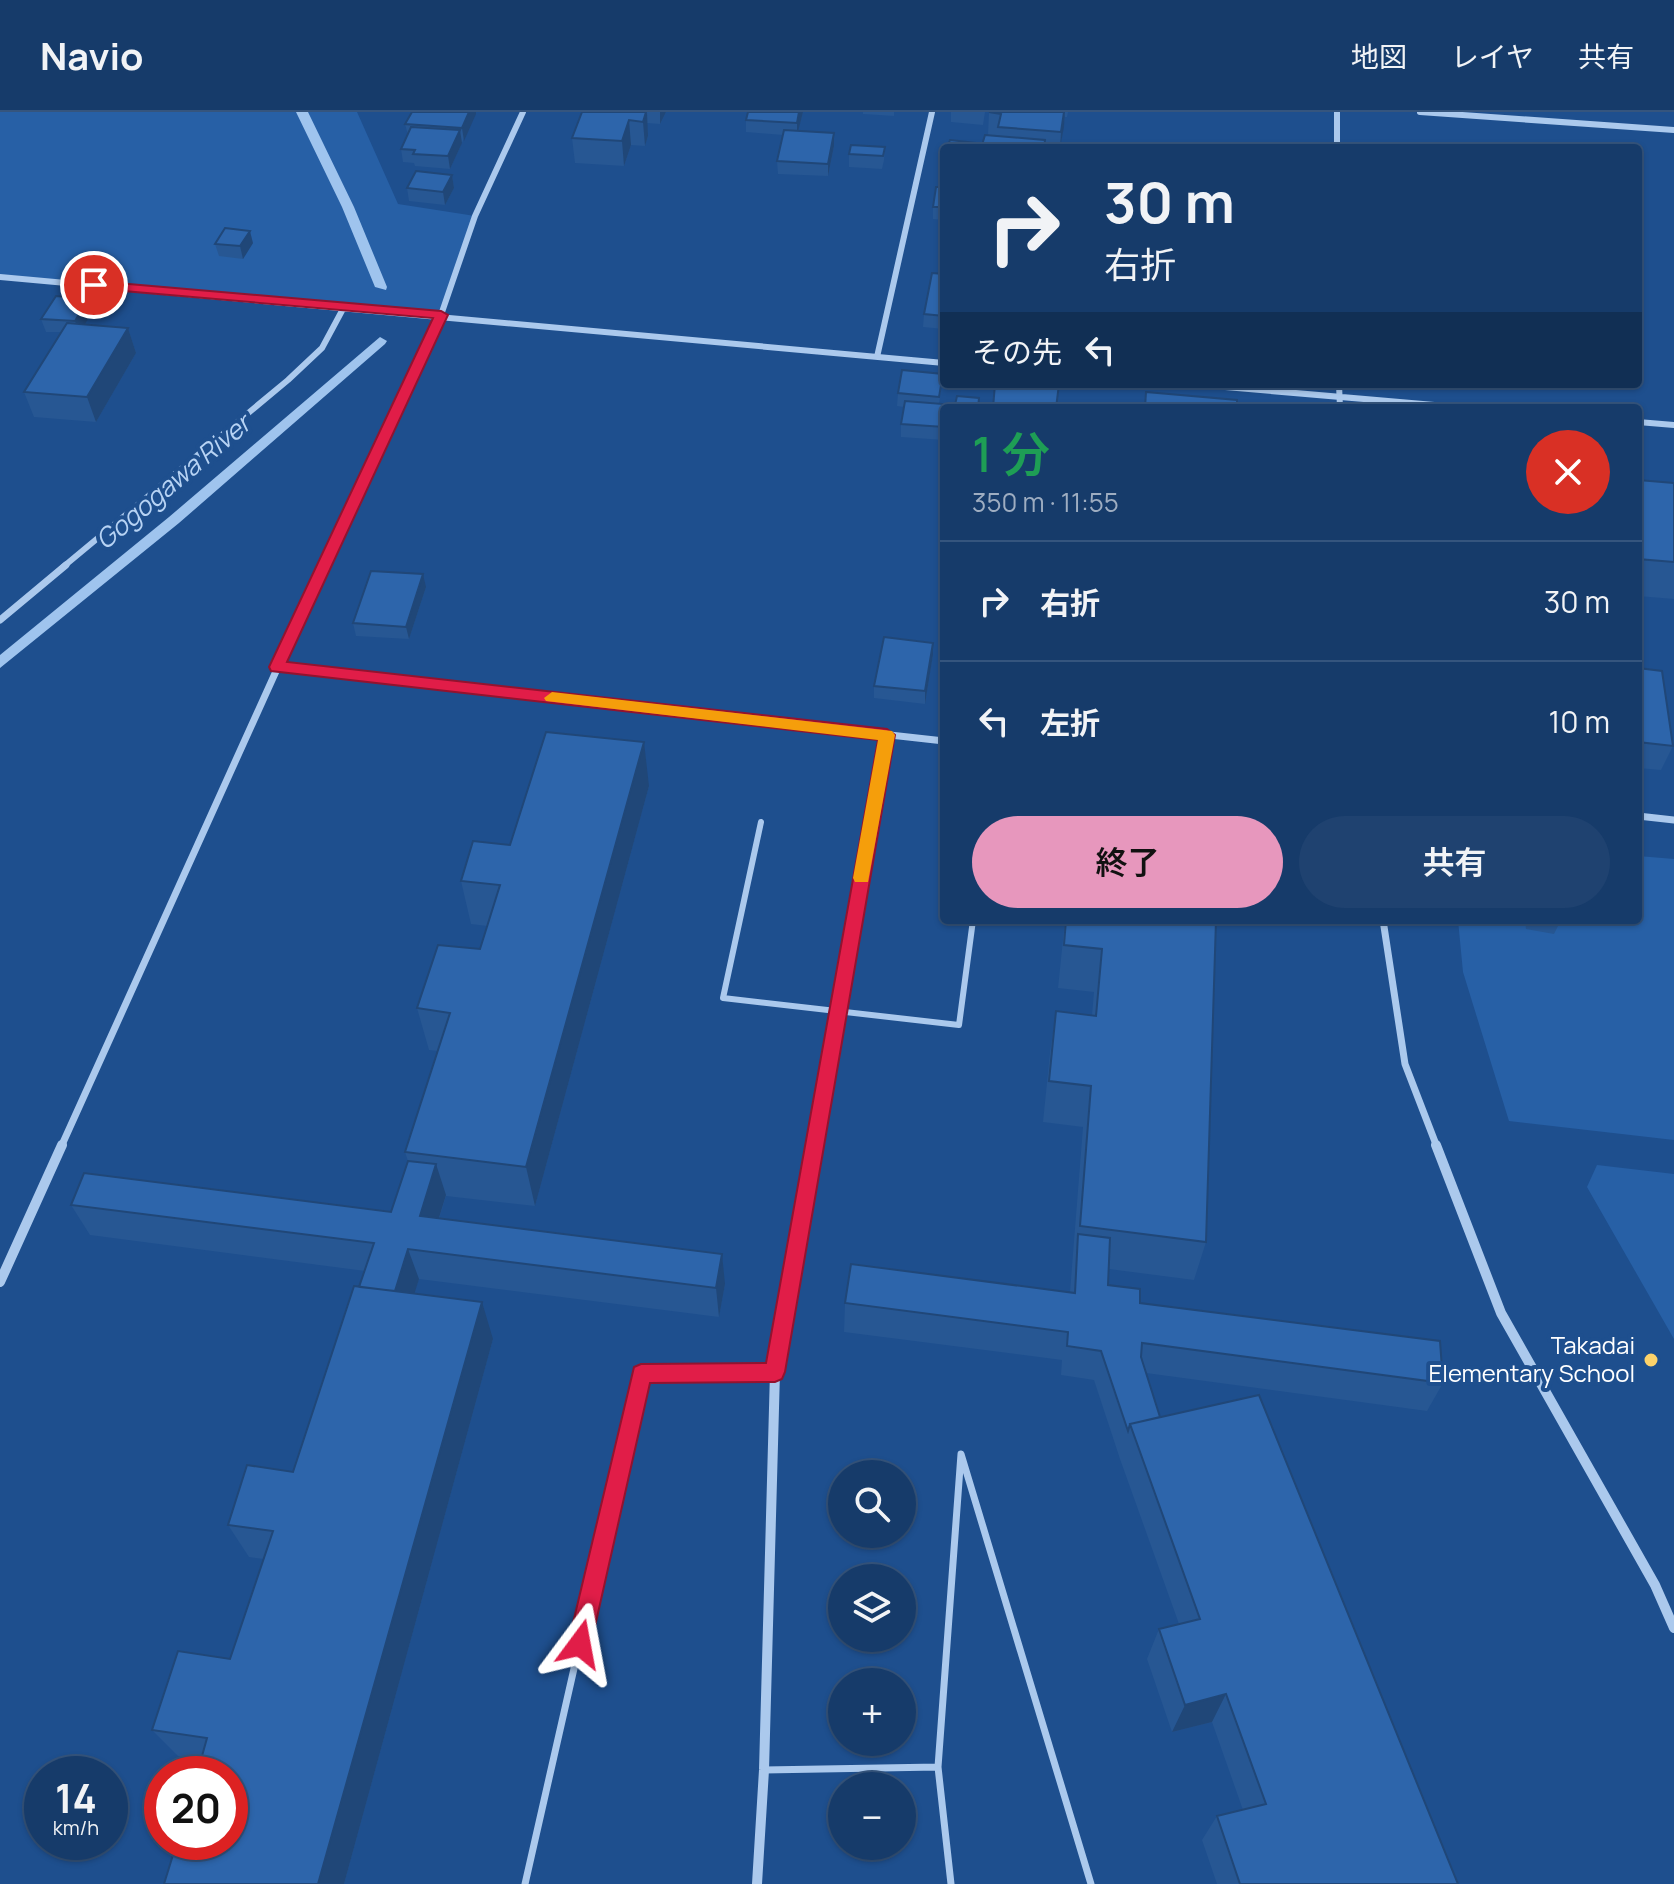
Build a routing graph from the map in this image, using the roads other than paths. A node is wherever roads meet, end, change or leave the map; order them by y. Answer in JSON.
{"nodes":[{"id":1,"x":523,"y":112,"type":"edge"},
{"id":2,"x":932,"y":112,"type":"edge"},
{"id":3,"x":1337,"y":112,"type":"edge"},
{"id":4,"x":1420,"y":112,"type":"edge"},
{"id":5,"x":1475,"y":114,"type":"edge"},
{"id":6,"x":1674,"y":130,"type":"edge"},
{"id":7,"x":1337,"y":144,"type":"edge"},
{"id":8,"x":0,"y":277,"type":"edge"},
{"id":9,"x":344,"y":307,"type":"junction"},
{"id":10,"x":441,"y":315,"type":"junction"},
{"id":11,"x":877,"y":357,"type":"junction"},
{"id":12,"x":940,"y":363,"type":"edge"},
{"id":13,"x":1236,"y":388,"type":"edge"},
{"id":14,"x":1339,"y":388,"type":"edge"},
{"id":15,"x":1339,"y":397,"type":"junction"},
{"id":16,"x":1340,"y":404,"type":"edge"},
{"id":17,"x":1422,"y":404,"type":"edge"},
{"id":18,"x":1642,"y":422,"type":"edge"},
{"id":19,"x":1674,"y":425,"type":"edge"},
{"id":20,"x":0,"y":620,"type":"edge"},
{"id":21,"x":277,"y":667,"type":"junction"},
{"id":22,"x":887,"y":735,"type":"junction"},
{"id":23,"x":940,"y":741,"type":"edge"},
{"id":24,"x":1642,"y":816,"type":"edge"},
{"id":25,"x":1674,"y":820,"type":"edge"},
{"id":26,"x":761,"y":822,"type":"dead end"},
{"id":27,"x":972,"y":924,"type":"edge"},
{"id":28,"x":1384,"y":924,"type":"edge"},
{"id":29,"x":838,"y":1011,"type":"junction"},
{"id":30,"x":0,"y":1282,"type":"edge"},
{"id":31,"x":775,"y":1372,"type":"junction"},
{"id":32,"x":1674,"y":1628,"type":"edge"},
{"id":33,"x":938,"y":1767,"type":"junction"},
{"id":34,"x":764,"y":1770,"type":"junction"},
{"id":35,"x":525,"y":1884,"type":"edge"},
{"id":36,"x":757,"y":1884,"type":"edge"},
{"id":37,"x":951,"y":1884,"type":"edge"},
{"id":38,"x":1091,"y":1884,"type":"edge"}],
"edges":[{"from":1,"to":10,"type":"street"},
{"from":2,"to":11,"type":"street"},
{"from":3,"to":7,"type":"street"},
{"from":4,"to":5,"type":"street"},
{"from":5,"to":6,"type":"street"},
{"from":8,"to":9,"type":"street"},
{"from":9,"to":10,"type":"street"},
{"from":9,"to":20,"type":"street"},
{"from":10,"to":11,"type":"street"},
{"from":10,"to":21,"type":"street"},
{"from":11,"to":12,"type":"street"},
{"from":13,"to":15,"type":"street"},
{"from":14,"to":15,"type":"street"},
{"from":15,"to":16,"type":"street"},
{"from":15,"to":17,"type":"street"},
{"from":18,"to":19,"type":"street"},
{"from":21,"to":22,"type":"street"},
{"from":21,"to":30,"type":"street"},
{"from":22,"to":23,"type":"street"},
{"from":22,"to":29,"type":"street"},
{"from":24,"to":25,"type":"street"},
{"from":26,"to":29,"type":"lane"},
{"from":27,"to":29,"type":"lane"},
{"from":28,"to":32,"type":"street"},
{"from":29,"to":31,"type":"street"},
{"from":31,"to":34,"type":"street"},
{"from":31,"to":35,"type":"lane"},
{"from":33,"to":34,"type":"lane"},
{"from":33,"to":37,"type":"lane"},
{"from":33,"to":38,"type":"lane"},
{"from":34,"to":36,"type":"street"}]}
